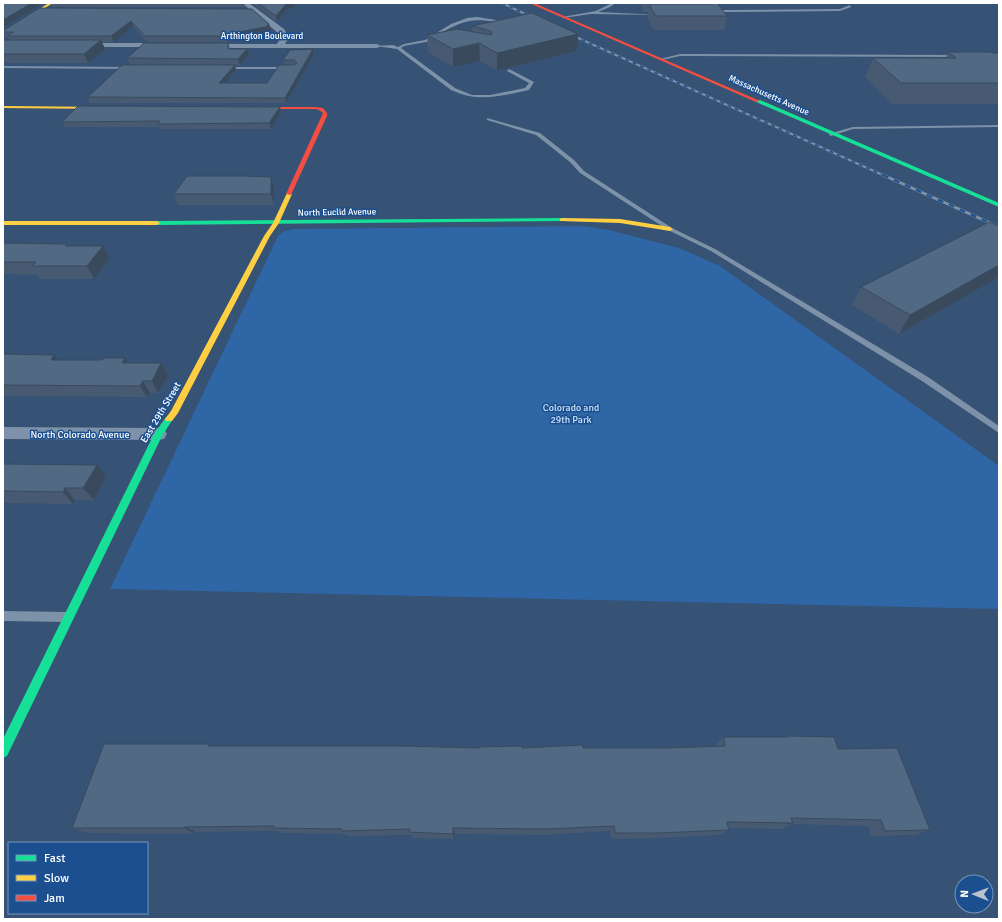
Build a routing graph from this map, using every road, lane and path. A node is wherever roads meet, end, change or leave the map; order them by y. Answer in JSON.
{"nodes":[{"id":1,"x":245,"y":3,"type":"edge"},
{"id":2,"x":531,"y":3,"type":"edge"},
{"id":3,"x":614,"y":3,"type":"edge"},
{"id":4,"x":850,"y":6,"type":"dead end"},
{"id":5,"x":53,"y":7,"type":"edge"},
{"id":6,"x":239,"y":11,"type":"edge"},
{"id":7,"x":255,"y":11,"type":"junction"},
{"id":8,"x":587,"y":13,"type":"junction"},
{"id":9,"x":661,"y":15,"type":"edge"},
{"id":10,"x":708,"y":15,"type":"edge"},
{"id":11,"x":564,"y":17,"type":"junction"},
{"id":12,"x":509,"y":24,"type":"edge"},
{"id":13,"x":3,"y":33,"type":"edge"},
{"id":14,"x":432,"y":36,"type":"junction"},
{"id":15,"x":426,"y":41,"type":"junction"},
{"id":16,"x":439,"y":41,"type":"junction"},
{"id":17,"x":446,"y":42,"type":"edge"},
{"id":18,"x":404,"y":44,"type":"junction"},
{"id":19,"x":74,"y":45,"type":"edge"},
{"id":20,"x":169,"y":46,"type":"edge"},
{"id":21,"x":193,"y":46,"type":"edge"},
{"id":22,"x":280,"y":46,"type":"junction"},
{"id":23,"x":377,"y":46,"type":"joint"},
{"id":24,"x":393,"y":46,"type":"junction"},
{"id":25,"x":398,"y":48,"type":"junction"},
{"id":26,"x":967,"y":56,"type":"edge"},
{"id":27,"x":662,"y":59,"type":"junction"},
{"id":28,"x":3,"y":67,"type":"edge"},
{"id":29,"x":136,"y":68,"type":"edge"},
{"id":30,"x":222,"y":68,"type":"edge"},
{"id":31,"x":295,"y":68,"type":"edge"},
{"id":32,"x":509,"y":70,"type":"edge"},
{"id":33,"x":3,"y":107,"type":"edge"},
{"id":34,"x":121,"y":108,"type":"edge"},
{"id":35,"x":239,"y":108,"type":"edge"},
{"id":36,"x":489,"y":119,"type":"dead end"},
{"id":37,"x":999,"y":126,"type":"edge"},
{"id":38,"x":831,"y":134,"type":"junction"},
{"id":39,"x":999,"y":205,"type":"edge"},
{"id":40,"x":3,"y":223,"type":"edge"},
{"id":41,"x":276,"y":223,"type":"junction"},
{"id":42,"x":670,"y":229,"type":"junction"},
{"id":43,"x":999,"y":430,"type":"edge"},
{"id":44,"x":3,"y":433,"type":"edge"},
{"id":45,"x":158,"y":434,"type":"junction"},
{"id":46,"x":3,"y":616,"type":"edge"},
{"id":47,"x":68,"y":617,"type":"junction"},
{"id":48,"x":3,"y":752,"type":"edge"}],
"edges":[{"from":1,"to":7,"type":"street"},
{"from":2,"to":11,"type":"street","name":"Massachusetts Avenue"},
{"from":3,"to":8,"type":"lane"},
{"from":4,"to":10,"type":"lane"},
{"from":5,"to":13,"type":"street"},
{"from":6,"to":7,"type":"street"},
{"from":7,"to":22,"type":"street"},
{"from":8,"to":9,"type":"lane"},
{"from":8,"to":11,"type":"lane"},
{"from":11,"to":27,"type":"street","name":"Massachusetts Avenue"},
{"from":12,"to":14,"type":"lane"},
{"from":14,"to":15,"type":"lane"},
{"from":14,"to":16,"type":"lane"},
{"from":15,"to":16,"type":"lane"},
{"from":15,"to":18,"type":"lane"},
{"from":16,"to":17,"type":"lane"},
{"from":18,"to":24,"type":"lane"},
{"from":18,"to":25,"type":"lane"},
{"from":19,"to":20,"type":"street"},
{"from":21,"to":22,"type":"street","name":"Arthington Boulevard"},
{"from":22,"to":23,"type":"street","name":"Arthington Boulevard"},
{"from":23,"to":24,"type":"lane"},
{"from":24,"to":25,"type":"lane"},
{"from":25,"to":32,"type":"lane"},
{"from":26,"to":27,"type":"lane"},
{"from":27,"to":38,"type":"street","name":"Massachusetts Avenue"},
{"from":28,"to":29,"type":"lane"},
{"from":30,"to":31,"type":"lane"},
{"from":33,"to":34,"type":"street"},
{"from":35,"to":41,"type":"street","name":"East 29th Street"},
{"from":36,"to":42,"type":"lane"},
{"from":37,"to":38,"type":"lane"},
{"from":38,"to":39,"type":"street","name":"Massachusetts Avenue"},
{"from":40,"to":41,"type":"street","name":"North Euclid Avenue"},
{"from":41,"to":42,"type":"street","name":"North Euclid Avenue"},
{"from":41,"to":45,"type":"street","name":"East 29th Street"},
{"from":42,"to":43,"type":"lane"},
{"from":44,"to":45,"type":"street","name":"North Colorado Avenue"},
{"from":45,"to":47,"type":"street","name":"East 29th Street"},
{"from":46,"to":47,"type":"lane"},
{"from":47,"to":48,"type":"street","name":"East 29th Street"}]}
